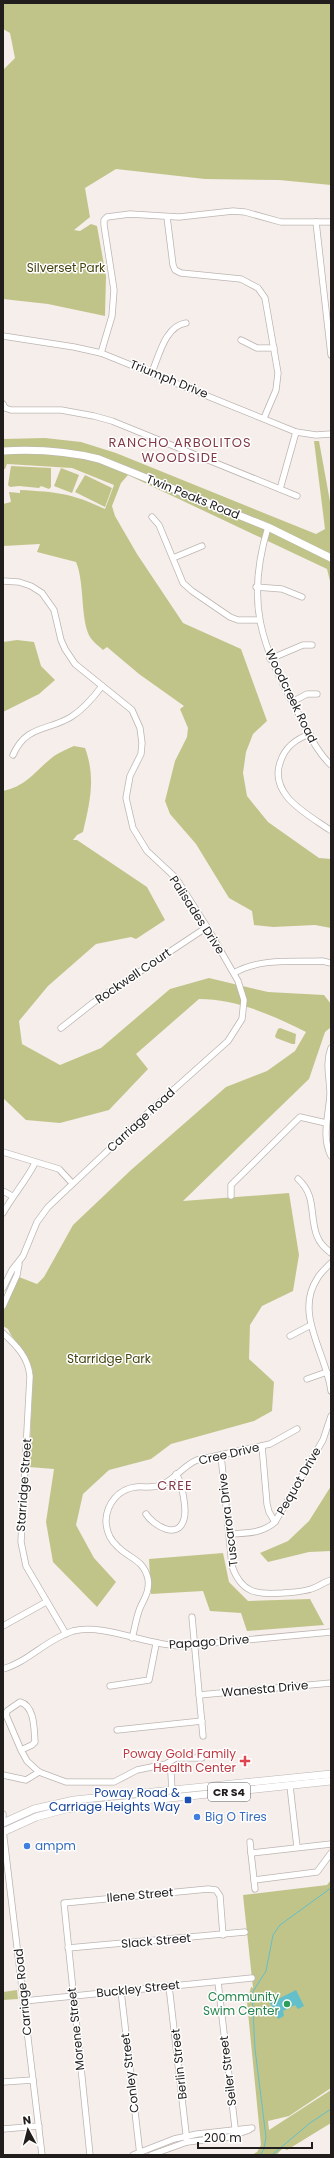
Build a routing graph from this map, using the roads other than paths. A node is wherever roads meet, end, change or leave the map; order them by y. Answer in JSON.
{"nodes":[{"id":1,"x":167,"y":217,"type":"junction"},
{"id":2,"x":316,"y":222,"type":"junction"},
{"id":3,"x":331,"y":222,"type":"edge"},
{"id":4,"x":186,"y":323,"type":"dead end"},
{"id":5,"x":3,"y":336,"type":"edge"},
{"id":6,"x":241,"y":340,"type":"dead end"},
{"id":7,"x":274,"y":348,"type":"junction"},
{"id":8,"x":101,"y":353,"type":"junction"},
{"id":9,"x":331,"y":355,"type":"edge"},
{"id":10,"x":152,"y":372,"type":"junction"},
{"id":11,"x":4,"y":406,"type":"edge"},
{"id":12,"x":264,"y":418,"type":"junction"},
{"id":13,"x":296,"y":432,"type":"junction"},
{"id":14,"x":331,"y":434,"type":"edge"},
{"id":15,"x":3,"y":451,"type":"edge"},
{"id":16,"x":280,"y":489,"type":"junction"},
{"id":17,"x":297,"y":496,"type":"dead end"},
{"id":18,"x":152,"y":517,"type":"dead end"},
{"id":19,"x":268,"y":527,"type":"junction"},
{"id":20,"x":202,"y":546,"type":"dead end"},
{"id":21,"x":173,"y":558,"type":"junction"},
{"id":22,"x":331,"y":558,"type":"edge"},
{"id":23,"x":3,"y":581,"type":"edge"},
{"id":24,"x":256,"y":587,"type":"junction"},
{"id":25,"x":302,"y":597,"type":"dead end"},
{"id":26,"x":259,"y":620,"type":"junction"},
{"id":27,"x":312,"y":645,"type":"dead end"},
{"id":28,"x":270,"y":659,"type":"junction"},
{"id":29,"x":102,"y":686,"type":"junction"},
{"id":30,"x":316,"y":694,"type":"dead end"},
{"id":31,"x":292,"y":702,"type":"junction"},
{"id":32,"x":310,"y":734,"type":"junction"},
{"id":33,"x":13,"y":755,"type":"dead end"},
{"id":34,"x":331,"y":765,"type":"edge"},
{"id":35,"x":330,"y":830,"type":"dead end"},
{"id":36,"x":207,"y":927,"type":"junction"},
{"id":37,"x":331,"y":963,"type":"edge"},
{"id":38,"x":234,"y":973,"type":"junction"},
{"id":39,"x":61,"y":1028,"type":"dead end"},
{"id":40,"x":331,"y":1048,"type":"edge"},
{"id":41,"x":326,"y":1123,"type":"junction"},
{"id":42,"x":3,"y":1152,"type":"edge"},
{"id":43,"x":331,"y":1156,"type":"edge"},
{"id":44,"x":35,"y":1163,"type":"junction"},
{"id":45,"x":298,"y":1179,"type":"dead end"},
{"id":46,"x":72,"y":1184,"type":"junction"},
{"id":47,"x":3,"y":1191,"type":"edge"},
{"id":48,"x":12,"y":1196,"type":"junction"},
{"id":49,"x":231,"y":1196,"type":"dead end"},
{"id":50,"x":3,"y":1213,"type":"edge"},
{"id":51,"x":331,"y":1253,"type":"edge"},
{"id":52,"x":331,"y":1263,"type":"edge"},
{"id":53,"x":18,"y":1264,"type":"junction"},
{"id":54,"x":3,"y":1288,"type":"edge"},
{"id":55,"x":5,"y":1295,"type":"edge"},
{"id":56,"x":3,"y":1306,"type":"edge"},
{"id":57,"x":311,"y":1325,"type":"junction"},
{"id":58,"x":3,"y":1333,"type":"edge"},
{"id":59,"x":290,"y":1336,"type":"dead end"},
{"id":60,"x":327,"y":1372,"type":"junction"},
{"id":61,"x":307,"y":1379,"type":"dead end"},
{"id":62,"x":331,"y":1391,"type":"edge"},
{"id":63,"x":331,"y":1416,"type":"edge"},
{"id":64,"x":297,"y":1429,"type":"dead end"},
{"id":65,"x":262,"y":1446,"type":"junction"},
{"id":66,"x":221,"y":1455,"type":"junction"},
{"id":67,"x":176,"y":1474,"type":"junction"},
{"id":68,"x":146,"y":1514,"type":"dead end"},
{"id":69,"x":276,"y":1522,"type":"junction"},
{"id":70,"x":229,"y":1534,"type":"junction"},
{"id":71,"x":331,"y":1580,"type":"edge"},
{"id":72,"x":46,"y":1602,"type":"junction"},
{"id":73,"x":192,"y":1617,"type":"dead end"},
{"id":74,"x":3,"y":1626,"type":"edge"},
{"id":75,"x":331,"y":1632,"type":"edge"},
{"id":76,"x":66,"y":1634,"type":"junction"},
{"id":77,"x":132,"y":1638,"type":"junction"},
{"id":78,"x":156,"y":1644,"type":"junction"},
{"id":79,"x":194,"y":1645,"type":"junction"},
{"id":80,"x":3,"y":1669,"type":"edge"},
{"id":81,"x":331,"y":1683,"type":"edge"},
{"id":82,"x":110,"y":1686,"type":"dead end"},
{"id":83,"x":199,"y":1695,"type":"junction"},
{"id":84,"x":202,"y":1721,"type":"junction"},
{"id":85,"x":117,"y":1730,"type":"dead end"},
{"id":86,"x":203,"y":1736,"type":"dead end"},
{"id":87,"x":21,"y":1750,"type":"junction"},
{"id":88,"x":202,"y":1758,"type":"dead end"},
{"id":89,"x":168,"y":1763,"type":"junction"},
{"id":90,"x":39,"y":1772,"type":"junction"},
{"id":91,"x":331,"y":1774,"type":"edge"},
{"id":92,"x":3,"y":1775,"type":"edge"},
{"id":93,"x":331,"y":1781,"type":"edge"},
{"id":94,"x":290,"y":1782,"type":"junction"},
{"id":95,"x":248,"y":1783,"type":"junction"},
{"id":96,"x":172,"y":1790,"type":"junction"},
{"id":97,"x":229,"y":1792,"type":"junction"},
{"id":98,"x":3,"y":1823,"type":"edge"},
{"id":99,"x":3,"y":1831,"type":"edge"},
{"id":100,"x":250,"y":1842,"type":"dead end"},
{"id":101,"x":331,"y":1844,"type":"edge"},
{"id":102,"x":297,"y":1847,"type":"junction"},
{"id":103,"x":251,"y":1853,"type":"junction"},
{"id":104,"x":331,"y":1853,"type":"edge"},
{"id":105,"x":254,"y":1880,"type":"junction"},
{"id":106,"x":255,"y":1889,"type":"dead end"},
{"id":107,"x":64,"y":1903,"type":"joint"},
{"id":108,"x":245,"y":1932,"type":"dead end"},
{"id":109,"x":223,"y":1935,"type":"junction"},
{"id":110,"x":68,"y":1948,"type":"junction"},
{"id":111,"x":252,"y":1978,"type":"dead end"},
{"id":112,"x":218,"y":1982,"type":"junction"},
{"id":113,"x":169,"y":1986,"type":"junction"},
{"id":114,"x":121,"y":1991,"type":"junction"},
{"id":115,"x":72,"y":1996,"type":"junction"},
{"id":116,"x":24,"y":2001,"type":"junction"},
{"id":117,"x":33,"y":2080,"type":"junction"},
{"id":118,"x":3,"y":2082,"type":"edge"},
{"id":119,"x":38,"y":2126,"type":"junction"},
{"id":120,"x":3,"y":2129,"type":"edge"},
{"id":121,"x":235,"y":2129,"type":"junction"},
{"id":122,"x":236,"y":2136,"type":"junction"},
{"id":123,"x":187,"y":2139,"type":"junction"},
{"id":124,"x":140,"y":2154,"type":"edge"},
{"id":125,"x":42,"y":2155,"type":"edge"},
{"id":126,"x":90,"y":2155,"type":"edge"},
{"id":127,"x":133,"y":2155,"type":"edge"},
{"id":128,"x":151,"y":2155,"type":"edge"}],
"edges":[{"from":1,"to":2,"type":"street"},
{"from":1,"to":7,"type":"street"},
{"from":1,"to":8,"type":"street"},
{"from":2,"to":3,"type":"street"},
{"from":2,"to":9,"type":"street"},
{"from":4,"to":10,"type":"street"},
{"from":5,"to":8,"type":"street","name":"Triumph Drive"},
{"from":6,"to":7,"type":"street"},
{"from":7,"to":12,"type":"street"},
{"from":8,"to":10,"type":"street","name":"Triumph Drive"},
{"from":10,"to":12,"type":"street","name":"Triumph Drive"},
{"from":11,"to":16,"type":"street"},
{"from":12,"to":13,"type":"street","name":"Triumph Drive"},
{"from":13,"to":14,"type":"street","name":"Triumph Drive"},
{"from":13,"to":16,"type":"street"},
{"from":15,"to":19,"type":"main road","name":"Twin Peaks Road"},
{"from":16,"to":17,"type":"street"},
{"from":18,"to":21,"type":"street"},
{"from":19,"to":22,"type":"main road","name":"Twin Peaks Road"},
{"from":19,"to":24,"type":"street","name":"Woodcreek Road"},
{"from":20,"to":21,"type":"street"},
{"from":21,"to":26,"type":"street"},
{"from":23,"to":29,"type":"street","name":"Palisades Drive"},
{"from":24,"to":25,"type":"street"},
{"from":24,"to":26,"type":"street","name":"Woodcreek Road"},
{"from":26,"to":28,"type":"street","name":"Woodcreek Road"},
{"from":27,"to":28,"type":"street"},
{"from":28,"to":31,"type":"street","name":"Woodcreek Road"},
{"from":29,"to":33,"type":"street"},
{"from":29,"to":36,"type":"street","name":"Palisades Drive"},
{"from":30,"to":31,"type":"street"},
{"from":31,"to":32,"type":"street","name":"Woodcreek Road"},
{"from":32,"to":34,"type":"street","name":"Woodcreek Road"},
{"from":32,"to":35,"type":"street"},
{"from":36,"to":38,"type":"street","name":"Palisades Drive"},
{"from":36,"to":39,"type":"street","name":"Rockwell Court"},
{"from":37,"to":38,"type":"street"},
{"from":38,"to":46,"type":"street","name":"Carriage Road"},
{"from":40,"to":41,"type":"street"},
{"from":41,"to":43,"type":"street"},
{"from":41,"to":49,"type":"street"},
{"from":42,"to":44,"type":"street"},
{"from":44,"to":46,"type":"street"},
{"from":44,"to":48,"type":"street"},
{"from":45,"to":51,"type":"street"},
{"from":46,"to":53,"type":"street","name":"Carriage Road"},
{"from":47,"to":48,"type":"street"},
{"from":48,"to":50,"type":"street"},
{"from":52,"to":57,"type":"street"},
{"from":53,"to":54,"type":"street","name":"Carriage Road"},
{"from":53,"to":55,"type":"street","name":"Carriage Road"},
{"from":55,"to":56,"type":"street","name":"Carriage Road"},
{"from":57,"to":59,"type":"street"},
{"from":57,"to":60,"type":"street"},
{"from":58,"to":72,"type":"street","name":"Starridge Street"},
{"from":60,"to":61,"type":"street"},
{"from":60,"to":62,"type":"street"},
{"from":63,"to":69,"type":"street","name":"Pequot Drive"},
{"from":64,"to":65,"type":"street","name":"Cree Drive"},
{"from":65,"to":66,"type":"street","name":"Cree Drive"},
{"from":65,"to":69,"type":"street"},
{"from":66,"to":67,"type":"street","name":"Cree Drive"},
{"from":66,"to":70,"type":"street","name":"Tuscarora Drive"},
{"from":67,"to":68,"type":"street"},
{"from":67,"to":77,"type":"street","name":"Cree Drive"},
{"from":69,"to":70,"type":"street","name":"Pequot Drive"},
{"from":70,"to":71,"type":"street","name":"Tuscarora Drive"},
{"from":72,"to":74,"type":"street"},
{"from":72,"to":76,"type":"street","name":"Starridge Street"},
{"from":73,"to":79,"type":"street"},
{"from":75,"to":79,"type":"street","name":"Papago Drive"},
{"from":76,"to":77,"type":"street","name":"Papago Drive"},
{"from":76,"to":80,"type":"street","name":"Papago Drive"},
{"from":77,"to":78,"type":"street","name":"Papago Drive"},
{"from":78,"to":79,"type":"street","name":"Papago Drive"},
{"from":78,"to":82,"type":"street"},
{"from":79,"to":83,"type":"street"},
{"from":81,"to":83,"type":"street","name":"Wanesta Drive"},
{"from":83,"to":84,"type":"street"},
{"from":84,"to":85,"type":"street"},
{"from":84,"to":86,"type":"street"},
{"from":87,"to":87,"type":"street"},
{"from":87,"to":90,"type":"street"},
{"from":88,"to":89,"type":"street"},
{"from":89,"to":90,"type":"street"},
{"from":89,"to":96,"type":"street"},
{"from":90,"to":92,"type":"street"},
{"from":91,"to":94,"type":"main road","number":"CR S4"},
{"from":93,"to":94,"type":"main road","number":"CR S4"},
{"from":94,"to":95,"type":"main road","number":"CR S4"},
{"from":94,"to":97,"type":"main road","number":"CR S4"},
{"from":94,"to":102,"type":"street"},
{"from":95,"to":96,"type":"main road","number":"CR S4"},
{"from":95,"to":97,"type":"main road"},
{"from":96,"to":98,"type":"main road","number":"CR S4"},
{"from":97,"to":99,"type":"main road","number":"CR S4"},
{"from":99,"to":116,"type":"street","name":"Carriage Road"},
{"from":100,"to":103,"type":"street"},
{"from":101,"to":102,"type":"street"},
{"from":102,"to":103,"type":"street"},
{"from":103,"to":105,"type":"street"},
{"from":104,"to":105,"type":"street"},
{"from":105,"to":106,"type":"street"},
{"from":107,"to":109,"type":"street","name":"Ilene Street"},
{"from":107,"to":110,"type":"street","name":"Morene Street"},
{"from":108,"to":109,"type":"street","name":"Slack Street"},
{"from":109,"to":110,"type":"street","name":"Slack Street"},
{"from":110,"to":115,"type":"street","name":"Morene Street"},
{"from":111,"to":112,"type":"street","name":"Buckley Street"},
{"from":112,"to":113,"type":"street","name":"Buckley Street"},
{"from":112,"to":121,"type":"street","name":"Seiler Street"},
{"from":113,"to":114,"type":"street","name":"Buckley Street"},
{"from":113,"to":123,"type":"street","name":"Berlin Street"},
{"from":114,"to":115,"type":"street","name":"Buckley Street"},
{"from":114,"to":124,"type":"street","name":"Conley Street"},
{"from":115,"to":116,"type":"street","name":"Buckley Street"},
{"from":115,"to":126,"type":"street","name":"Morene Street"},
{"from":116,"to":117,"type":"street","name":"Carriage Road"},
{"from":117,"to":118,"type":"street"},
{"from":117,"to":119,"type":"street","name":"Carriage Road"},
{"from":119,"to":120,"type":"street"},
{"from":119,"to":125,"type":"street","name":"Carriage Road"},
{"from":121,"to":122,"type":"street","name":"Seiler Street"},
{"from":121,"to":122,"type":"street"},
{"from":121,"to":123,"type":"street"},
{"from":122,"to":123,"type":"street"},
{"from":123,"to":124,"type":"street"},
{"from":123,"to":128,"type":"street"},
{"from":124,"to":127,"type":"street"}]}
